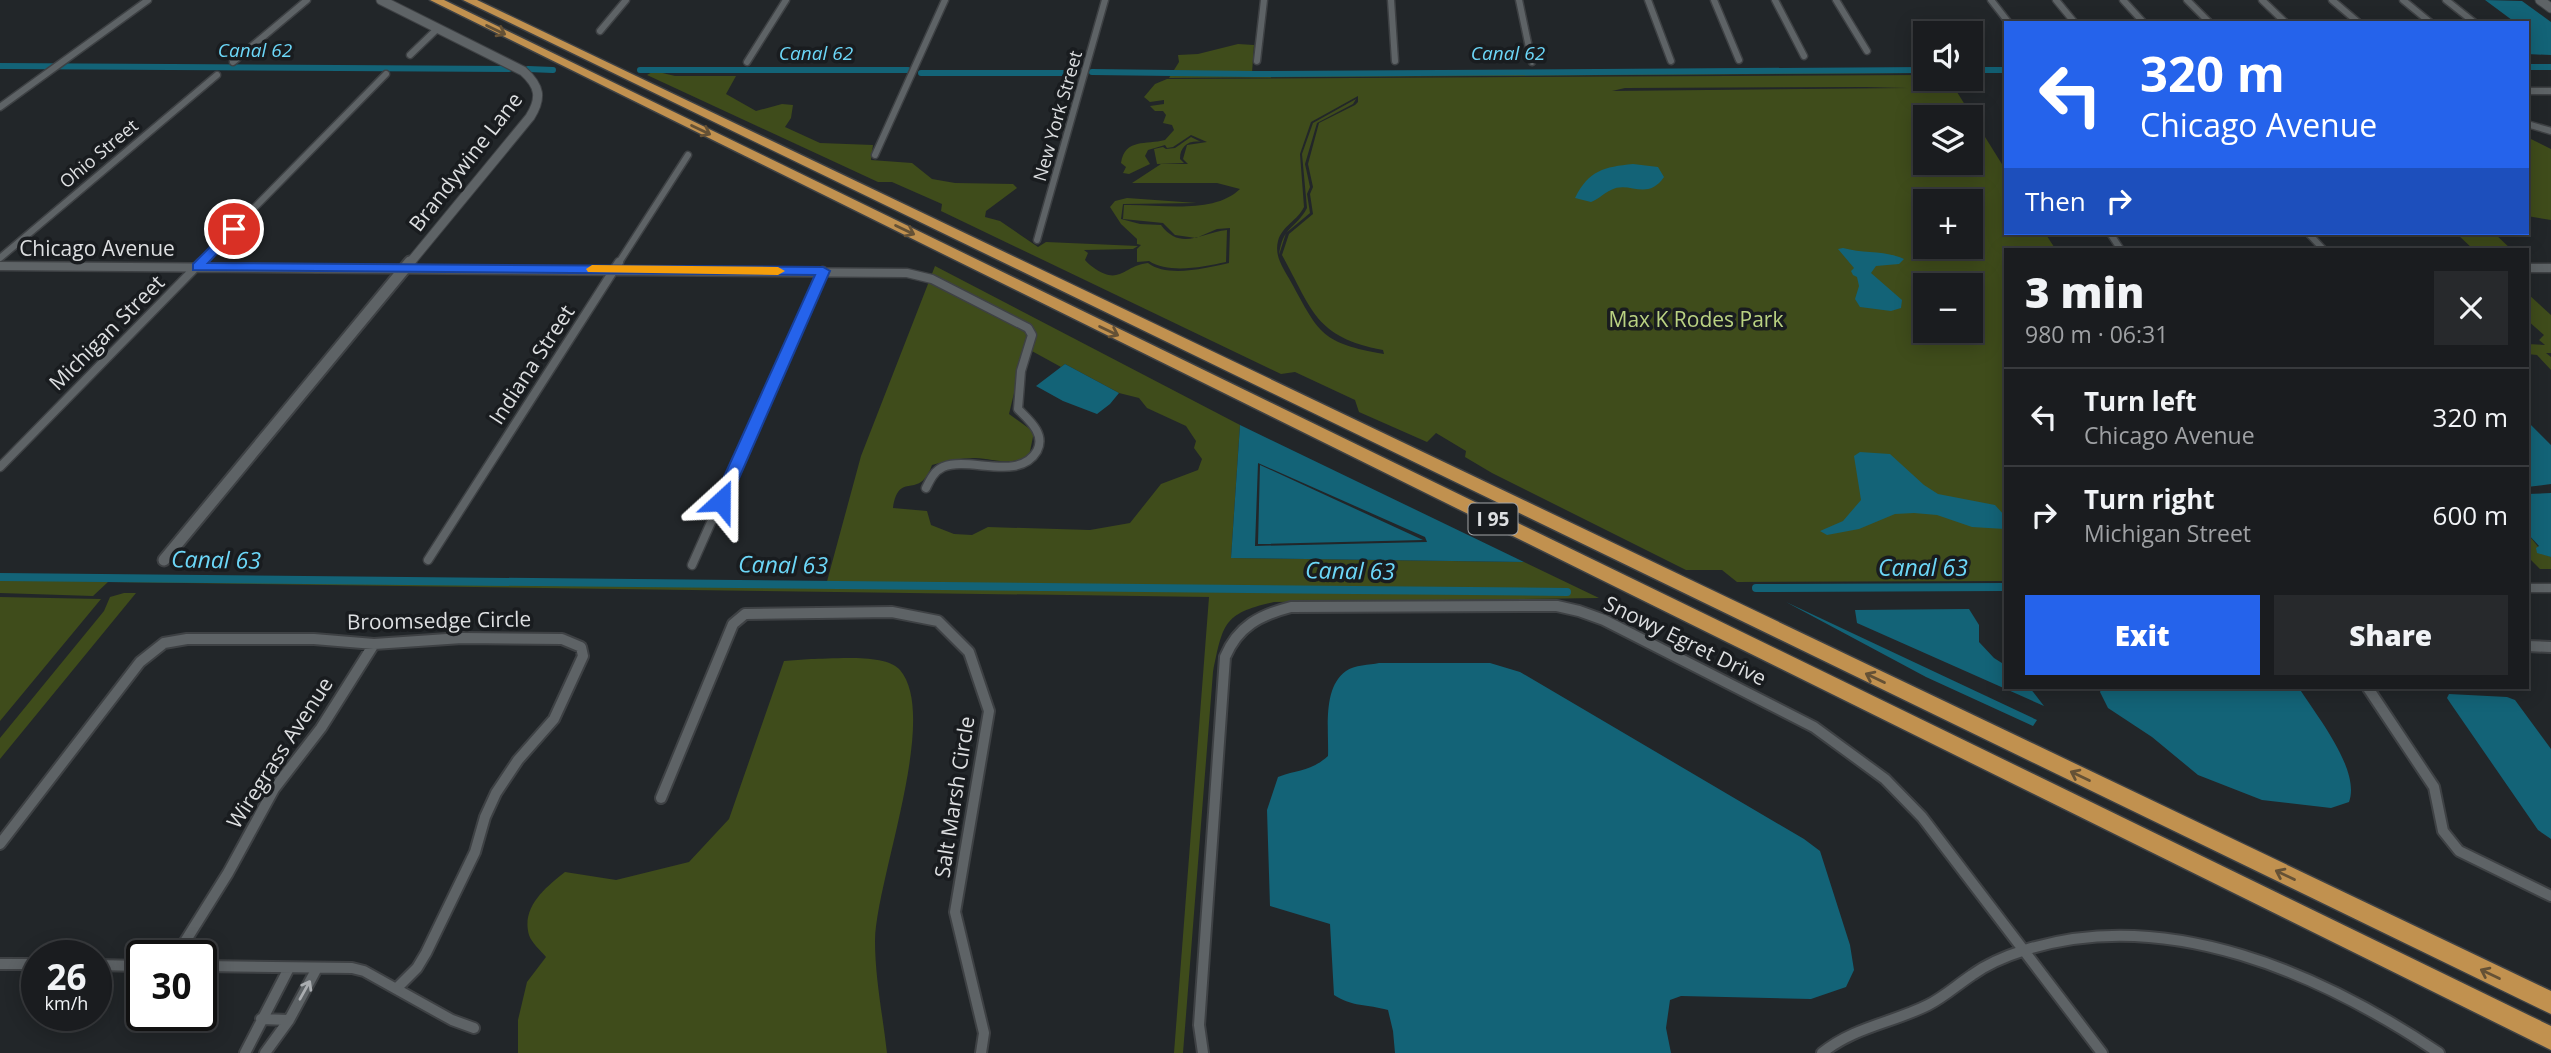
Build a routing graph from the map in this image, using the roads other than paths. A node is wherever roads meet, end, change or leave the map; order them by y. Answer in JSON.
{"nodes":[{"id":1,"x":148,"y":0,"type":"edge"},
{"id":2,"x":307,"y":0,"type":"edge"},
{"id":3,"x":381,"y":0,"type":"edge"},
{"id":4,"x":435,"y":0,"type":"edge"},
{"id":5,"x":468,"y":0,"type":"edge"},
{"id":6,"x":626,"y":0,"type":"edge"},
{"id":7,"x":786,"y":0,"type":"edge"},
{"id":8,"x":945,"y":0,"type":"edge"},
{"id":9,"x":1105,"y":0,"type":"edge"},
{"id":10,"x":1264,"y":0,"type":"edge"},
{"id":11,"x":1391,"y":0,"type":"edge"},
{"id":12,"x":1519,"y":0,"type":"edge"},
{"id":13,"x":1648,"y":0,"type":"edge"},
{"id":14,"x":1714,"y":0,"type":"edge"},
{"id":15,"x":1774,"y":0,"type":"edge"},
{"id":16,"x":1836,"y":0,"type":"edge"},
{"id":17,"x":1992,"y":0,"type":"edge"},
{"id":18,"x":2056,"y":0,"type":"edge"},
{"id":19,"x":2123,"y":0,"type":"edge"},
{"id":20,"x":2187,"y":0,"type":"edge"},
{"id":21,"x":2262,"y":0,"type":"edge"},
{"id":22,"x":2332,"y":0,"type":"edge"},
{"id":23,"x":2403,"y":0,"type":"edge"},
{"id":24,"x":2446,"y":0,"type":"edge"},
{"id":25,"x":2540,"y":0,"type":"edge"},
{"id":26,"x":2551,"y":8,"type":"edge"},
{"id":27,"x":2008,"y":21,"type":"edge"},
{"id":28,"x":2073,"y":21,"type":"edge"},
{"id":29,"x":2142,"y":21,"type":"edge"},
{"id":30,"x":2208,"y":21,"type":"edge"},
{"id":31,"x":2284,"y":21,"type":"edge"},
{"id":32,"x":2357,"y":21,"type":"edge"},
{"id":33,"x":2429,"y":21,"type":"edge"},
{"id":34,"x":2473,"y":21,"type":"edge"},
{"id":35,"x":437,"y":29,"type":"junction"},
{"id":36,"x":600,"y":32,"type":"dead end"},
{"id":37,"x":1867,"y":51,"type":"dead end"},
{"id":38,"x":410,"y":55,"type":"dead end"},
{"id":39,"x":1804,"y":56,"type":"dead end"},
{"id":40,"x":1739,"y":60,"type":"dead end"},
{"id":41,"x":1256,"y":61,"type":"dead end"},
{"id":42,"x":1395,"y":61,"type":"dead end"},
{"id":43,"x":1671,"y":61,"type":"dead end"},
{"id":44,"x":233,"y":62,"type":"dead end"},
{"id":45,"x":747,"y":62,"type":"dead end"},
{"id":46,"x":1532,"y":62,"type":"dead end"},
{"id":47,"x":386,"y":74,"type":"dead end"},
{"id":48,"x":217,"y":75,"type":"dead end"},
{"id":49,"x":2529,"y":91,"type":"edge"},
{"id":50,"x":2551,"y":91,"type":"edge"},
{"id":51,"x":0,"y":107,"type":"edge"},
{"id":52,"x":2529,"y":125,"type":"edge"},
{"id":53,"x":2551,"y":131,"type":"edge"},
{"id":54,"x":688,"y":155,"type":"dead end"},
{"id":55,"x":875,"y":155,"type":"dead end"},
{"id":56,"x":2310,"y":235,"type":"edge"},
{"id":57,"x":1037,"y":240,"type":"dead end"},
{"id":58,"x":2322,"y":248,"type":"edge"},
{"id":59,"x":0,"y":258,"type":"edge"},
{"id":60,"x":0,"y":266,"type":"edge"},
{"id":61,"x":197,"y":267,"type":"junction"},
{"id":62,"x":406,"y":268,"type":"junction"},
{"id":63,"x":2529,"y":268,"type":"edge"},
{"id":64,"x":2551,"y":268,"type":"edge"},
{"id":65,"x":614,"y":270,"type":"junction"},
{"id":66,"x":823,"y":271,"type":"junction"},
{"id":67,"x":0,"y":467,"type":"edge"},
{"id":68,"x":926,"y":488,"type":"dead end"},
{"id":69,"x":428,"y":559,"type":"dead end"},
{"id":70,"x":164,"y":560,"type":"dead end"},
{"id":71,"x":692,"y":565,"type":"dead end"},
{"id":72,"x":2529,"y":588,"type":"edge"},
{"id":73,"x":2551,"y":588,"type":"edge"},
{"id":74,"x":374,"y":645,"type":"junction"},
{"id":75,"x":2529,"y":646,"type":"edge"},
{"id":76,"x":2547,"y":647,"type":"edge"},
{"id":77,"x":2551,"y":657,"type":"edge"},
{"id":78,"x":2369,"y":689,"type":"edge"},
{"id":79,"x":662,"y":799,"type":"dead end"},
{"id":80,"x":0,"y":844,"type":"edge"},
{"id":81,"x":2551,"y":896,"type":"edge"},
{"id":82,"x":186,"y":940,"type":"edge"},
{"id":83,"x":2026,"y":950,"type":"junction"},
{"id":84,"x":0,"y":964,"type":"edge"},
{"id":85,"x":21,"y":964,"type":"edge"},
{"id":86,"x":217,"y":966,"type":"edge"},
{"id":87,"x":289,"y":968,"type":"junction"},
{"id":88,"x":317,"y":968,"type":"junction"},
{"id":89,"x":397,"y":988,"type":"junction"},
{"id":90,"x":2551,"y":1003,"type":"edge"},
{"id":91,"x":261,"y":1019,"type":"junction"},
{"id":92,"x":289,"y":1020,"type":"junction"},
{"id":93,"x":474,"y":1028,"type":"dead end"},
{"id":94,"x":2551,"y":1038,"type":"edge"},
{"id":95,"x":245,"y":1053,"type":"edge"},
{"id":96,"x":265,"y":1053,"type":"edge"},
{"id":97,"x":981,"y":1053,"type":"edge"},
{"id":98,"x":1203,"y":1053,"type":"edge"},
{"id":99,"x":1822,"y":1053,"type":"edge"},
{"id":100,"x":2102,"y":1053,"type":"edge"},
{"id":101,"x":2439,"y":1053,"type":"edge"}],
"edges":[{"from":1,"to":51,"type":"street"},
{"from":2,"to":44,"type":"street"},
{"from":3,"to":35,"type":"street","name":"Brandywine Lane"},
{"from":4,"to":94,"type":"highway","number":"I 95","one_way":true},
{"from":90,"to":5,"type":"highway","number":"I 95","one_way":true},
{"from":6,"to":36,"type":"street"},
{"from":7,"to":45,"type":"street"},
{"from":8,"to":55,"type":"street"},
{"from":9,"to":57,"type":"street","name":"New York Street"},
{"from":10,"to":41,"type":"street"},
{"from":11,"to":42,"type":"street"},
{"from":12,"to":46,"type":"street"},
{"from":13,"to":43,"type":"street"},
{"from":14,"to":40,"type":"street"},
{"from":15,"to":39,"type":"street"},
{"from":16,"to":37,"type":"street"},
{"from":17,"to":27,"type":"street"},
{"from":18,"to":28,"type":"street"},
{"from":19,"to":29,"type":"street"},
{"from":20,"to":30,"type":"street"},
{"from":21,"to":31,"type":"street"},
{"from":22,"to":32,"type":"street"},
{"from":23,"to":33,"type":"street"},
{"from":24,"to":34,"type":"street"},
{"from":25,"to":26,"type":"street"},
{"from":35,"to":38,"type":"street"},
{"from":35,"to":62,"type":"street","name":"Brandywine Lane"},
{"from":47,"to":61,"type":"street","name":"Michigan Street"},
{"from":48,"to":59,"type":"street","name":"Ohio Street"},
{"from":49,"to":50,"type":"street"},
{"from":52,"to":53,"type":"street"},
{"from":54,"to":65,"type":"street","name":"Indiana Street"},
{"from":56,"to":58,"type":"street"},
{"from":60,"to":61,"type":"street","name":"Chicago Avenue"},
{"from":61,"to":62,"type":"street","name":"Chicago Avenue"},
{"from":61,"to":67,"type":"street","name":"Michigan Street"},
{"from":62,"to":65,"type":"street","name":"Chicago Avenue"},
{"from":62,"to":70,"type":"street","name":"Brandywine Lane"},
{"from":63,"to":64,"type":"street"},
{"from":65,"to":66,"type":"street","name":"Chicago Avenue"},
{"from":65,"to":69,"type":"street","name":"Indiana Street"},
{"from":66,"to":68,"type":"street","name":"Chicago Avenue"},
{"from":66,"to":71,"type":"street"},
{"from":72,"to":73,"type":"street"},
{"from":74,"to":80,"type":"street","name":"Broomsedge Circle"},
{"from":74,"to":82,"type":"street","name":"Wiregrass Avenue"},
{"from":74,"to":89,"type":"street","name":"Broomsedge Circle"},
{"from":75,"to":76,"type":"street"},
{"from":76,"to":77,"type":"street"},
{"from":78,"to":81,"type":"street"},
{"from":79,"to":97,"type":"street","name":"Salt Marsh Circle"},
{"from":83,"to":98,"type":"street","name":"Snowy Egret Drive"},
{"from":83,"to":99,"type":"street"},
{"from":83,"to":100,"type":"street","name":"Snowy Egret Drive"},
{"from":83,"to":101,"type":"street"},
{"from":84,"to":85,"type":"street"},
{"from":86,"to":87,"type":"street"},
{"from":87,"to":88,"type":"street"},
{"from":87,"to":91,"type":"street"},
{"from":88,"to":89,"type":"street"},
{"from":92,"to":88,"type":"street","one_way":true},
{"from":89,"to":93,"type":"street"},
{"from":91,"to":92,"type":"street"},
{"from":91,"to":95,"type":"street"},
{"from":92,"to":96,"type":"street"}]}
